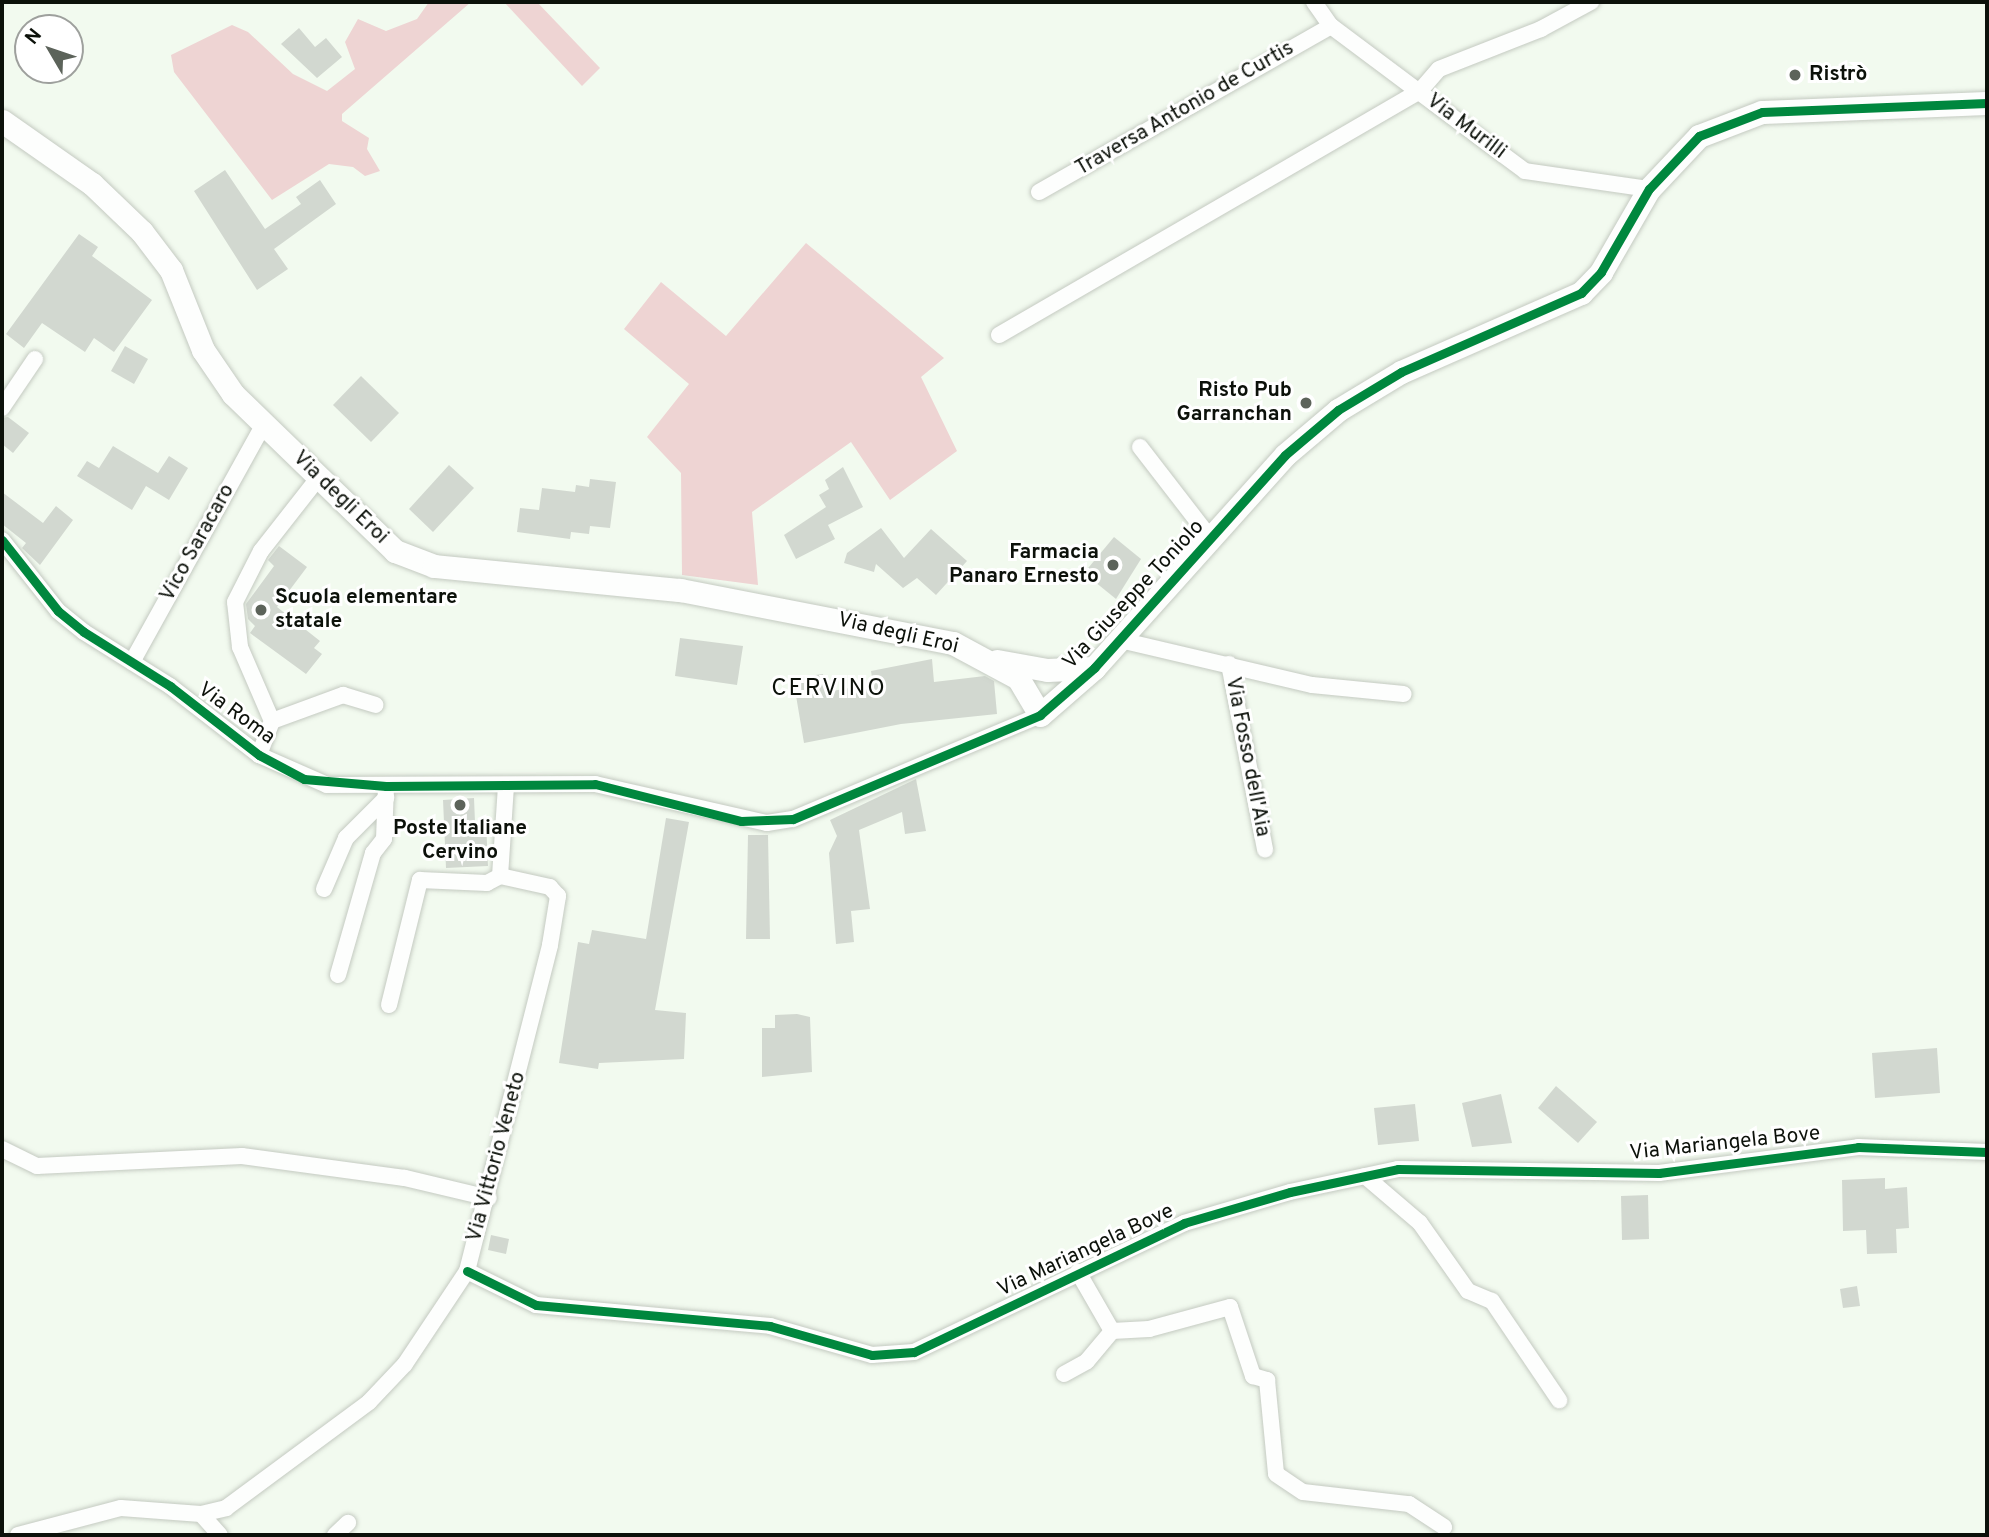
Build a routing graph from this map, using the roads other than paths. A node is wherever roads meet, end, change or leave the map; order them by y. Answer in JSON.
{"nodes":[{"id":1,"x":1314,"y":2,"type":"edge"},
{"id":2,"x":1591,"y":2,"type":"edge"},
{"id":3,"x":1331,"y":26,"type":"junction"},
{"id":4,"x":1419,"y":92,"type":"junction"},
{"id":5,"x":1987,"y":103,"type":"edge"},
{"id":6,"x":2,"y":121,"type":"edge"},
{"id":7,"x":1648,"y":189,"type":"junction"},
{"id":8,"x":1039,"y":192,"type":"dead end"},
{"id":9,"x":999,"y":335,"type":"dead end"},
{"id":10,"x":35,"y":359,"type":"dead end"},
{"id":11,"x":2,"y":408,"type":"edge"},
{"id":12,"x":264,"y":424,"type":"junction"},
{"id":13,"x":1140,"y":447,"type":"dead end"},
{"id":14,"x":319,"y":477,"type":"junction"},
{"id":15,"x":1211,"y":539,"type":"junction"},
{"id":16,"x":2,"y":540,"type":"edge"},
{"id":17,"x":1120,"y":640,"type":"junction"},
{"id":18,"x":991,"y":660,"type":"junction"},
{"id":19,"x":132,"y":662,"type":"junction"},
{"id":20,"x":1229,"y":664,"type":"junction"},
{"id":21,"x":1094,"y":668,"type":"junction"},
{"id":22,"x":1404,"y":694,"type":"dead end"},
{"id":23,"x":375,"y":705,"type":"dead end"},
{"id":24,"x":1040,"y":715,"type":"junction"},
{"id":25,"x":272,"y":721,"type":"junction"},
{"id":26,"x":259,"y":755,"type":"junction"},
{"id":27,"x":506,"y":786,"type":"junction"},
{"id":28,"x":386,"y":792,"type":"junction"},
{"id":29,"x":1265,"y":850,"type":"dead end"},
{"id":30,"x":500,"y":876,"type":"junction"},
{"id":31,"x":324,"y":889,"type":"dead end"},
{"id":32,"x":338,"y":975,"type":"dead end"},
{"id":33,"x":389,"y":1005,"type":"dead end"},
{"id":34,"x":2,"y":1149,"type":"edge"},
{"id":35,"x":1987,"y":1152,"type":"edge"},
{"id":36,"x":1365,"y":1176,"type":"junction"},
{"id":37,"x":489,"y":1198,"type":"junction"},
{"id":38,"x":467,"y":1270,"type":"junction"},
{"id":39,"x":1078,"y":1272,"type":"junction"},
{"id":40,"x":1112,"y":1331,"type":"junction"},
{"id":41,"x":1065,"y":1374,"type":"dead end"},
{"id":42,"x":1559,"y":1400,"type":"dead end"},
{"id":43,"x":201,"y":1514,"type":"junction"},
{"id":44,"x":348,"y":1523,"type":"dead end"},
{"id":45,"x":1444,"y":1527,"type":"dead end"},
{"id":46,"x":18,"y":1535,"type":"edge"},
{"id":47,"x":220,"y":1535,"type":"edge"},
{"id":48,"x":335,"y":1535,"type":"edge"}],
"edges":[{"from":1,"to":3,"type":"street","name":"Via Murilli"},
{"from":2,"to":4,"type":"street"},
{"from":3,"to":4,"type":"street","name":"Via Murilli"},
{"from":3,"to":8,"type":"street","name":"Traversa Antonio de Curtis"},
{"from":4,"to":7,"type":"street","name":"Via Murilli"},
{"from":4,"to":9,"type":"street"},
{"from":5,"to":7,"type":"street","name":"Via Giuseppe Toniolo"},
{"from":6,"to":12,"type":"street","name":"Via degli Eroi"},
{"from":7,"to":15,"type":"street","name":"Via Giuseppe Toniolo"},
{"from":10,"to":11,"type":"street"},
{"from":12,"to":14,"type":"street","name":"Via degli Eroi"},
{"from":12,"to":19,"type":"street","name":"Vico Saracaro"},
{"from":13,"to":15,"type":"street"},
{"from":14,"to":18,"type":"street","name":"Via degli Eroi"},
{"from":14,"to":25,"type":"street"},
{"from":15,"to":17,"type":"street","name":"Via Giuseppe Toniolo"},
{"from":16,"to":19,"type":"street","name":"Via Roma"},
{"from":17,"to":20,"type":"street","name":"Via Fosso dell'Aia"},
{"from":17,"to":21,"type":"street","name":"Via Giuseppe Toniolo"},
{"from":18,"to":21,"type":"street","name":"Via degli Eroi"},
{"from":18,"to":24,"type":"street","name":"Via degli Eroi"},
{"from":19,"to":26,"type":"street","name":"Via Roma"},
{"from":20,"to":22,"type":"street","name":"Via Fosso dell'Aia"},
{"from":20,"to":29,"type":"street","name":"Via Fosso dell'Aia"},
{"from":21,"to":24,"type":"street","name":"Via Giuseppe Toniolo"},
{"from":23,"to":25,"type":"street"},
{"from":24,"to":27,"type":"street","name":"Via Giuseppe Toniolo"},
{"from":25,"to":26,"type":"street"},
{"from":26,"to":28,"type":"street","name":"Via Roma"},
{"from":27,"to":28,"type":"street","name":"Via Roma"},
{"from":27,"to":30,"type":"street"},
{"from":28,"to":31,"type":"street"},
{"from":28,"to":32,"type":"street"},
{"from":30,"to":33,"type":"street"},
{"from":30,"to":37,"type":"street","name":"Via Vittorio Veneto"},
{"from":34,"to":37,"type":"street"},
{"from":35,"to":36,"type":"street","name":"Via Mariangela Bove"},
{"from":36,"to":39,"type":"street","name":"Via Mariangela Bove"},
{"from":36,"to":42,"type":"street"},
{"from":37,"to":38,"type":"street","name":"Via Vittorio Veneto"},
{"from":38,"to":39,"type":"street","name":"Via Mariangela Bove"},
{"from":38,"to":43,"type":"street","name":"Via Vittorio Veneto"},
{"from":39,"to":40,"type":"street"},
{"from":40,"to":41,"type":"street"},
{"from":40,"to":45,"type":"street"},
{"from":43,"to":46,"type":"street","name":"Via Vittorio Veneto"},
{"from":43,"to":47,"type":"street"},
{"from":44,"to":48,"type":"street"}]}
